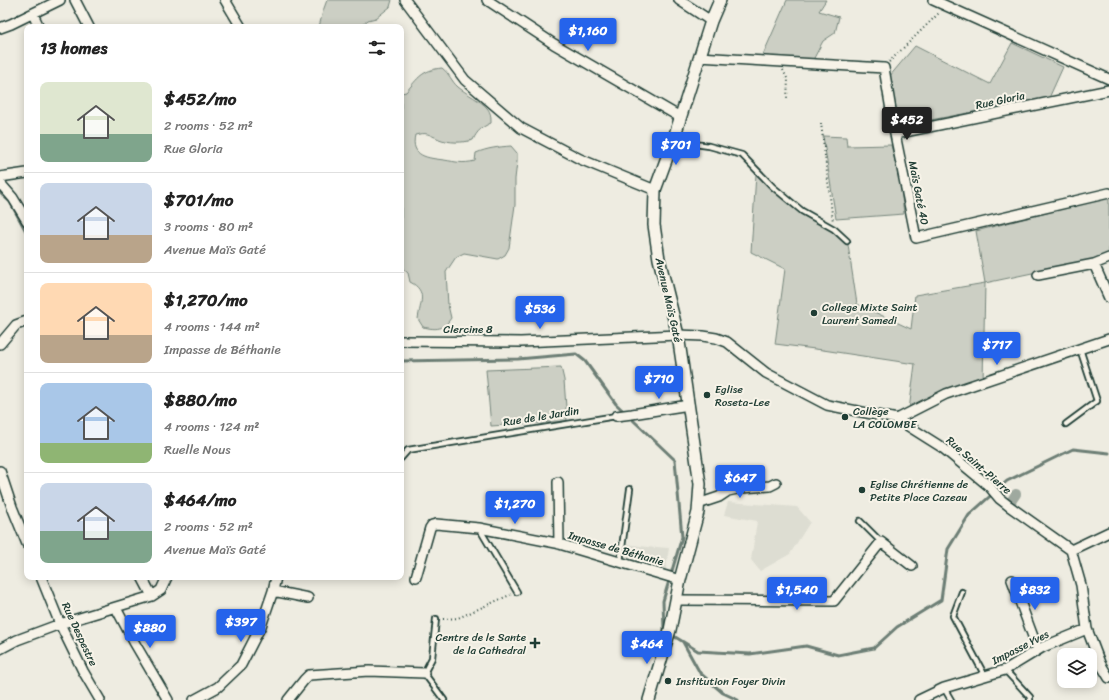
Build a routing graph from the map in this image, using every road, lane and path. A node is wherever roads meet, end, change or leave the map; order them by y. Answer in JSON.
{"nodes":[{"id":1,"x":60,"y":0,"type":"edge"},
{"id":2,"x":75,"y":0,"type":"edge"},
{"id":3,"x":225,"y":0,"type":"edge"},
{"id":4,"x":404,"y":0,"type":"edge"},
{"id":5,"x":487,"y":0,"type":"edge"},
{"id":6,"x":679,"y":0,"type":"edge"},
{"id":7,"x":720,"y":0,"type":"edge"},
{"id":8,"x":933,"y":0,"type":"edge"},
{"id":9,"x":947,"y":6,"type":"junction"},
{"id":10,"x":33,"y":14,"type":"junction"},
{"id":11,"x":711,"y":21,"type":"junction"},
{"id":12,"x":38,"y":24,"type":"edge"},
{"id":13,"x":87,"y":24,"type":"edge"},
{"id":14,"x":239,"y":24,"type":"edge"},
{"id":15,"x":0,"y":28,"type":"edge"},
{"id":16,"x":699,"y":57,"type":"junction"},
{"id":17,"x":777,"y":62,"type":"junction"},
{"id":18,"x":884,"y":68,"type":"junction"},
{"id":19,"x":1109,"y":79,"type":"edge"},
{"id":20,"x":1109,"y":90,"type":"edge"},
{"id":21,"x":787,"y":98,"type":"dead end"},
{"id":22,"x":680,"y":117,"type":"junction"},
{"id":23,"x":821,"y":123,"type":"dead end"},
{"id":24,"x":895,"y":134,"type":"junction"},
{"id":25,"x":673,"y":140,"type":"junction"},
{"id":26,"x":24,"y":173,"type":"edge"},
{"id":27,"x":0,"y":176,"type":"edge"},
{"id":28,"x":0,"y":183,"type":"edge"},
{"id":29,"x":655,"y":190,"type":"junction"},
{"id":30,"x":1109,"y":193,"type":"edge"},
{"id":31,"x":24,"y":216,"type":"edge"},
{"id":32,"x":834,"y":229,"type":"junction"},
{"id":33,"x":847,"y":241,"type":"dead end"},
{"id":34,"x":1109,"y":258,"type":"edge"},
{"id":35,"x":1094,"y":264,"type":"junction"},
{"id":36,"x":1038,"y":275,"type":"dead end"},
{"id":37,"x":1109,"y":298,"type":"edge"},
{"id":38,"x":24,"y":322,"type":"edge"},
{"id":39,"x":678,"y":335,"type":"junction"},
{"id":40,"x":1109,"y":339,"type":"edge"},
{"id":41,"x":404,"y":341,"type":"edge"},
{"id":42,"x":0,"y":344,"type":"edge"},
{"id":43,"x":1080,"y":349,"type":"junction"},
{"id":44,"x":689,"y":405,"type":"junction"},
{"id":45,"x":616,"y":416,"type":"joint"},
{"id":46,"x":896,"y":419,"type":"junction"},
{"id":47,"x":1066,"y":424,"type":"dead end"},
{"id":48,"x":404,"y":455,"type":"edge"},
{"id":49,"x":0,"y":472,"type":"edge"},
{"id":50,"x":558,"y":482,"type":"dead end"},
{"id":51,"x":776,"y":483,"type":"dead end"},
{"id":52,"x":630,"y":489,"type":"dead end"},
{"id":53,"x":698,"y":504,"type":"junction"},
{"id":54,"x":860,"y":521,"type":"dead end"},
{"id":55,"x":478,"y":528,"type":"junction"},
{"id":56,"x":1109,"y":532,"type":"edge"},
{"id":57,"x":24,"y":537,"type":"edge"},
{"id":58,"x":881,"y":542,"type":"junction"},
{"id":59,"x":559,"y":544,"type":"junction"},
{"id":60,"x":1071,"y":550,"type":"junction"},
{"id":61,"x":620,"y":562,"type":"junction"},
{"id":62,"x":912,"y":566,"type":"dead end"},
{"id":63,"x":416,"y":577,"type":"dead end"},
{"id":64,"x":677,"y":579,"type":"junction"},
{"id":65,"x":42,"y":580,"type":"edge"},
{"id":66,"x":144,"y":580,"type":"edge"},
{"id":67,"x":166,"y":580,"type":"edge"},
{"id":68,"x":275,"y":580,"type":"edge"},
{"id":69,"x":1012,"y":580,"type":"dead end"},
{"id":70,"x":273,"y":591,"type":"junction"},
{"id":71,"x":517,"y":592,"type":"joint"},
{"id":72,"x":962,"y":592,"type":"dead end"},
{"id":73,"x":152,"y":596,"type":"junction"},
{"id":74,"x":308,"y":598,"type":"dead end"},
{"id":75,"x":676,"y":600,"type":"junction"},
{"id":76,"x":116,"y":608,"type":"junction"},
{"id":77,"x":436,"y":619,"type":"joint"},
{"id":78,"x":60,"y":624,"type":"junction"},
{"id":79,"x":1087,"y":629,"type":"junction"},
{"id":80,"x":0,"y":649,"type":"edge"},
{"id":81,"x":1038,"y":650,"type":"junction"},
{"id":82,"x":1005,"y":670,"type":"junction"},
{"id":83,"x":424,"y":673,"type":"junction"},
{"id":84,"x":985,"y":676,"type":"junction"},
{"id":85,"x":1109,"y":678,"type":"edge"},
{"id":86,"x":944,"y":688,"type":"junction"},
{"id":87,"x":100,"y":700,"type":"edge"},
{"id":88,"x":168,"y":700,"type":"edge"},
{"id":89,"x":194,"y":700,"type":"edge"},
{"id":90,"x":288,"y":700,"type":"edge"},
{"id":91,"x":444,"y":700,"type":"edge"},
{"id":92,"x":649,"y":700,"type":"edge"},
{"id":93,"x":919,"y":700,"type":"edge"},
{"id":94,"x":951,"y":700,"type":"edge"},
{"id":95,"x":1030,"y":700,"type":"edge"}],
"edges":[{"from":1,"to":10,"type":"street"},
{"from":2,"to":13,"type":"street"},
{"from":3,"to":14,"type":"street"},
{"from":4,"to":29,"type":"street"},
{"from":5,"to":22,"type":"street"},
{"from":6,"to":11,"type":"street"},
{"from":7,"to":11,"type":"street","name":"Avenue Maïs Gaté"},
{"from":8,"to":9,"type":"street"},
{"from":9,"to":18,"type":"path"},
{"from":9,"to":19,"type":"street"},
{"from":10,"to":12,"type":"street"},
{"from":10,"to":15,"type":"street"},
{"from":11,"to":16,"type":"street","name":"Avenue Maïs Gaté"},
{"from":16,"to":17,"type":"street"},
{"from":16,"to":22,"type":"street","name":"Avenue Maïs Gaté"},
{"from":17,"to":18,"type":"street"},
{"from":17,"to":21,"type":"path"},
{"from":18,"to":24,"type":"street","name":"Maïs Gaté 40"},
{"from":20,"to":24,"type":"street","name":"Rue Gloria"},
{"from":22,"to":25,"type":"street","name":"Avenue Maïs Gaté"},
{"from":23,"to":32,"type":"path"},
{"from":24,"to":30,"type":"street","name":"Maïs Gaté 40"},
{"from":25,"to":29,"type":"street","name":"Avenue Maïs Gaté"},
{"from":25,"to":32,"type":"lane"},
{"from":26,"to":27,"type":"street"},
{"from":28,"to":31,"type":"street"},
{"from":29,"to":39,"type":"street","name":"Avenue Maïs Gaté"},
{"from":32,"to":33,"type":"lane"},
{"from":34,"to":35,"type":"street"},
{"from":35,"to":36,"type":"street"},
{"from":35,"to":37,"type":"street"},
{"from":38,"to":42,"type":"street"},
{"from":39,"to":41,"type":"street","name":"Clercine 8"},
{"from":39,"to":44,"type":"street","name":"Avenue Maïs Gaté"},
{"from":39,"to":46,"type":"street","name":"Rue Saint-Pierre"},
{"from":40,"to":43,"type":"street"},
{"from":43,"to":46,"type":"street"},
{"from":43,"to":47,"type":"lane"},
{"from":44,"to":45,"type":"street","name":"Rue de le Jardin"},
{"from":44,"to":53,"type":"street","name":"Avenue Maïs Gaté"},
{"from":45,"to":48,"type":"lane","name":"Rue de le Jardin"},
{"from":46,"to":60,"type":"street","name":"Rue Saint-Pierre"},
{"from":49,"to":57,"type":"street"},
{"from":50,"to":59,"type":"street"},
{"from":51,"to":53,"type":"street"},
{"from":52,"to":61,"type":"lane"},
{"from":53,"to":64,"type":"street","name":"Avenue Maïs Gaté"},
{"from":54,"to":58,"type":"lane"},
{"from":55,"to":59,"type":"street","name":"Impasse de Béthanie"},
{"from":55,"to":63,"type":"street","name":"Impasse de Béthanie"},
{"from":55,"to":71,"type":"lane"},
{"from":56,"to":60,"type":"street"},
{"from":58,"to":62,"type":"street"},
{"from":58,"to":75,"type":"street"},
{"from":59,"to":61,"type":"street","name":"Impasse de Béthanie"},
{"from":60,"to":79,"type":"street"},
{"from":61,"to":64,"type":"street","name":"Impasse de Béthanie"},
{"from":64,"to":75,"type":"street","name":"Avenue Maïs Gaté"},
{"from":65,"to":78,"type":"street","name":"Rue Despestre"},
{"from":66,"to":73,"type":"street"},
{"from":67,"to":73,"type":"street"},
{"from":68,"to":70,"type":"street"},
{"from":69,"to":81,"type":"street"},
{"from":70,"to":74,"type":"street"},
{"from":70,"to":89,"type":"street"},
{"from":71,"to":77,"type":"path"},
{"from":72,"to":84,"type":"lane"},
{"from":73,"to":76,"type":"street"},
{"from":75,"to":92,"type":"street","name":"Avenue Maïs Gaté"},
{"from":76,"to":78,"type":"street"},
{"from":76,"to":88,"type":"street"},
{"from":77,"to":83,"type":"lane"},
{"from":78,"to":80,"type":"street"},
{"from":78,"to":87,"type":"street","name":"Rue Despestre"},
{"from":79,"to":81,"type":"street","name":"Impasse Yves"},
{"from":79,"to":85,"type":"street"},
{"from":81,"to":82,"type":"street","name":"Impasse Yves"},
{"from":82,"to":84,"type":"street","name":"Impasse Yves"},
{"from":82,"to":95,"type":"lane"},
{"from":83,"to":90,"type":"street"},
{"from":83,"to":91,"type":"lane"},
{"from":84,"to":86,"type":"street","name":"Impasse Yves"},
{"from":86,"to":93,"type":"street","name":"Impasse Yves"},
{"from":86,"to":94,"type":"lane"}]}
